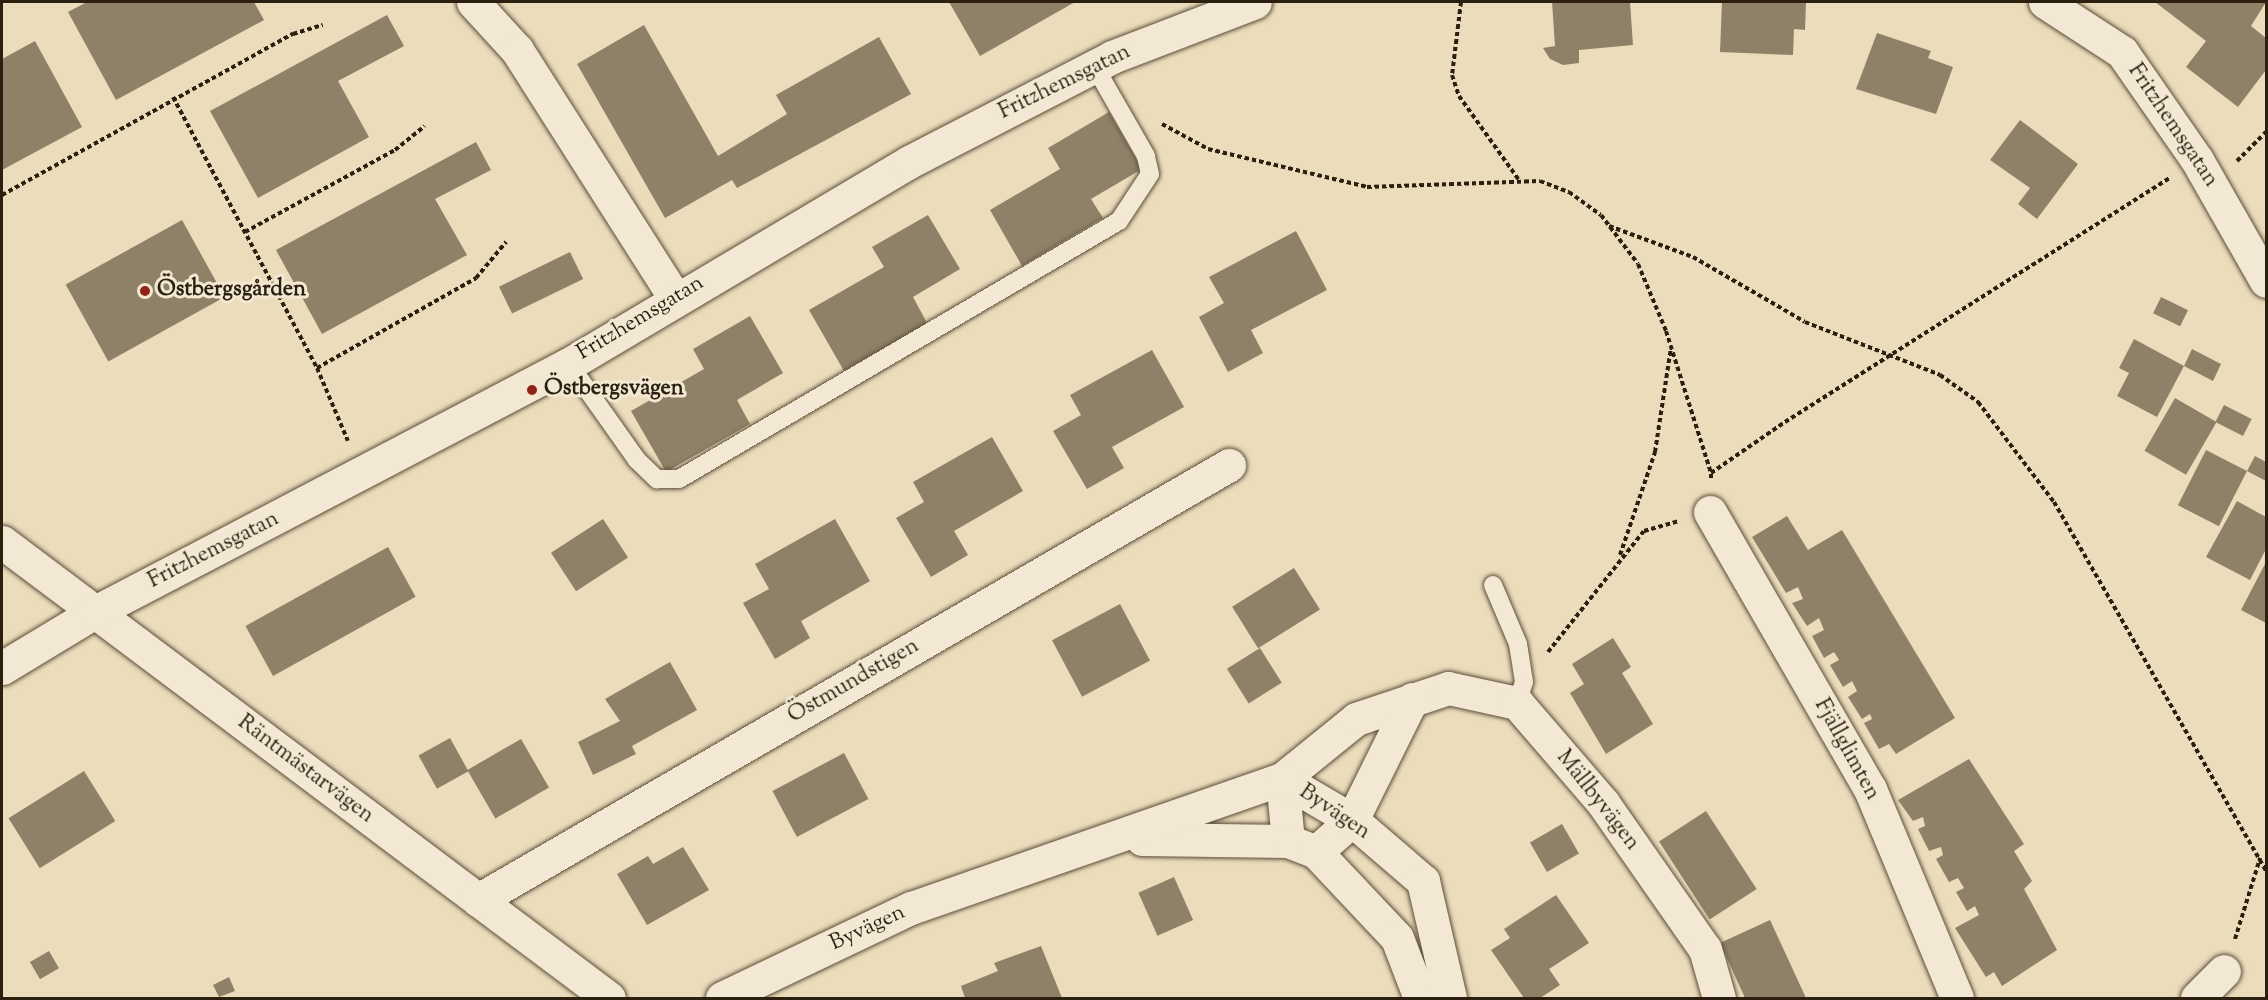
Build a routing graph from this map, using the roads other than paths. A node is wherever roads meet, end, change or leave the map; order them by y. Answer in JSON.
{"nodes":[{"id":1,"x":473,"y":2,"type":"edge"},
{"id":2,"x":1255,"y":2,"type":"edge"},
{"id":3,"x":2045,"y":2,"type":"edge"},
{"id":4,"x":2086,"y":2,"type":"edge"},
{"id":5,"x":2122,"y":52,"type":"junction"},
{"id":6,"x":1095,"y":67,"type":"junction"},
{"id":7,"x":2266,"y":281,"type":"edge"},
{"id":8,"x":675,"y":298,"type":"junction"},
{"id":9,"x":569,"y":364,"type":"junction"},
{"id":10,"x":1229,"y":465,"type":"dead end"},
{"id":11,"x":1710,"y":512,"type":"road end"},
{"id":12,"x":2,"y":542,"type":"edge"},
{"id":13,"x":1493,"y":585,"type":"dead end"},
{"id":14,"x":95,"y":612,"type":"junction"},
{"id":15,"x":2,"y":668,"type":"edge"},
{"id":16,"x":1520,"y":692,"type":"junction"},
{"id":17,"x":1413,"y":699,"type":"junction"},
{"id":18,"x":1282,"y":779,"type":"junction"},
{"id":19,"x":1352,"y":820,"type":"junction"},
{"id":20,"x":1122,"y":838,"type":"junction"},
{"id":21,"x":1302,"y":846,"type":"junction"},
{"id":22,"x":478,"y":900,"type":"junction"},
{"id":23,"x":2224,"y":971,"type":"road end"},
{"id":24,"x":609,"y":999,"type":"edge"},
{"id":25,"x":722,"y":999,"type":"edge"},
{"id":26,"x":1420,"y":999,"type":"edge"},
{"id":27,"x":1450,"y":999,"type":"edge"},
{"id":28,"x":1719,"y":999,"type":"edge"},
{"id":29,"x":1957,"y":999,"type":"edge"},
{"id":30,"x":2197,"y":999,"type":"edge"}],
"edges":[{"from":1,"to":8,"type":"street"},
{"from":2,"to":6,"type":"street","name":"Fritzhemsgatan"},
{"from":3,"to":5,"type":"street","name":"Fritzhemsgatan"},
{"from":4,"to":5,"type":"street"},
{"from":5,"to":7,"type":"street","name":"Fritzhemsgatan"},
{"from":6,"to":8,"type":"street","name":"Fritzhemsgatan"},
{"from":6,"to":9,"type":"lane"},
{"from":8,"to":9,"type":"street","name":"Fritzhemsgatan"},
{"from":9,"to":14,"type":"street","name":"Fritzhemsgatan"},
{"from":10,"to":22,"type":"street","name":"Östmundstigen"},
{"from":11,"to":29,"type":"street","name":"Fjällglimten"},
{"from":12,"to":14,"type":"street","name":"Räntmästarvägen"},
{"from":13,"to":16,"type":"lane"},
{"from":14,"to":15,"type":"street","name":"Fritzhemsgatan"},
{"from":14,"to":22,"type":"street","name":"Räntmästarvägen"},
{"from":16,"to":17,"type":"street"},
{"from":16,"to":28,"type":"street","name":"Mällbyvägen"},
{"from":17,"to":18,"type":"street"},
{"from":17,"to":19,"type":"street"},
{"from":18,"to":19,"type":"street","name":"Byvägen"},
{"from":18,"to":20,"type":"street","name":"Byvägen"},
{"from":18,"to":21,"type":"street"},
{"from":19,"to":21,"type":"street"},
{"from":19,"to":27,"type":"street","name":"Byvägen"},
{"from":20,"to":21,"type":"street","name":"Byvägen"},
{"from":20,"to":25,"type":"street","name":"Byvägen"},
{"from":21,"to":26,"type":"street","name":"Byvägen"},
{"from":22,"to":24,"type":"street","name":"Räntmästarvägen"},
{"from":23,"to":30,"type":"street"}]}
